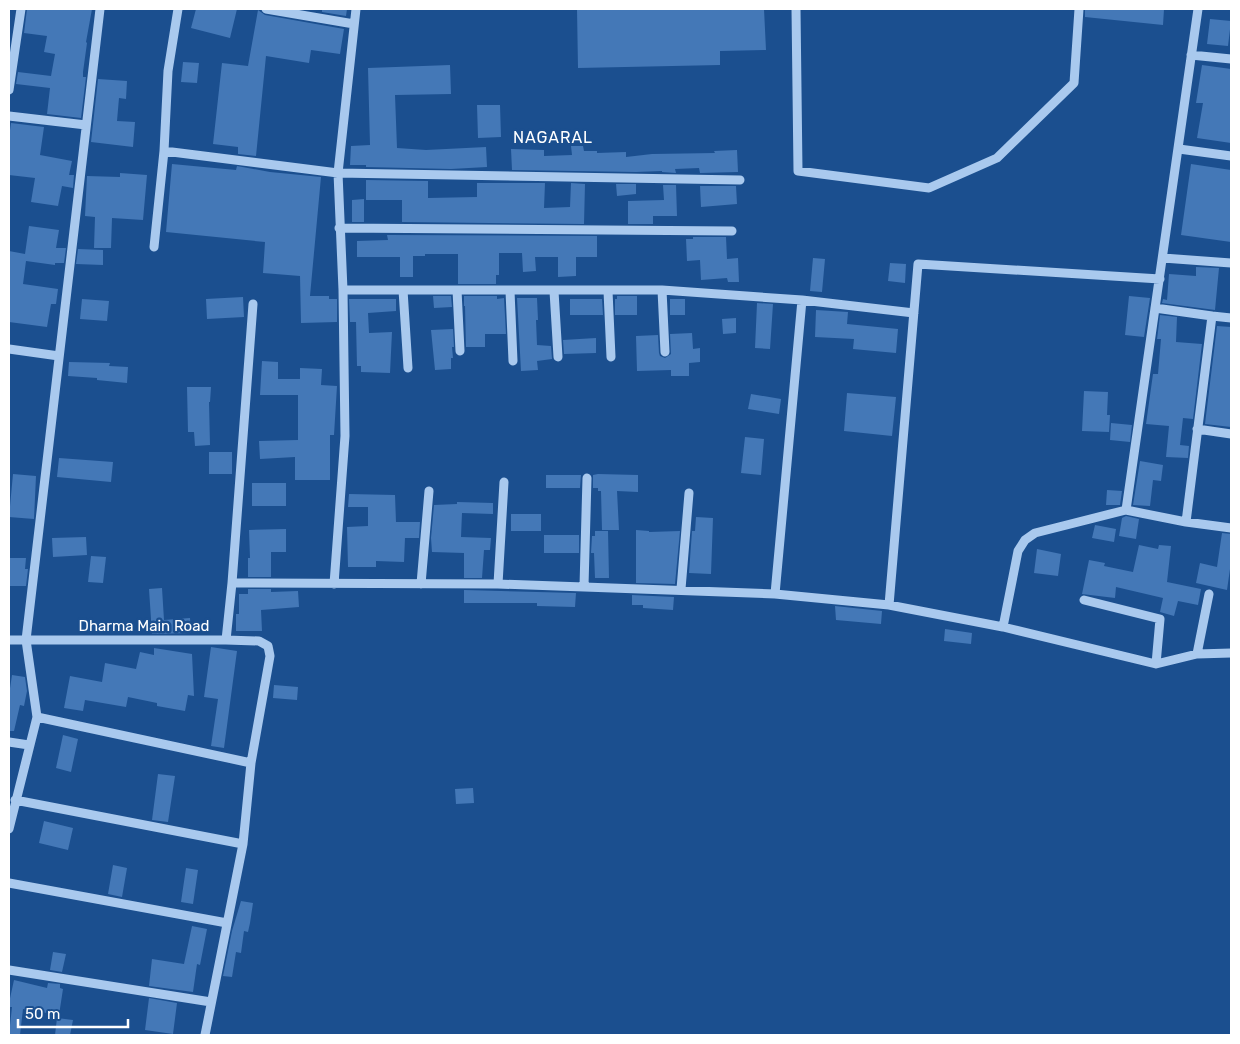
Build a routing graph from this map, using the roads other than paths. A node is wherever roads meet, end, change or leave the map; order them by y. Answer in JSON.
{"nodes":[{"id":1,"x":21,"y":9,"type":"edge"},
{"id":2,"x":100,"y":9,"type":"edge"},
{"id":3,"x":178,"y":9,"type":"edge"},
{"id":4,"x":266,"y":9,"type":"edge"},
{"id":5,"x":356,"y":9,"type":"edge"},
{"id":6,"x":796,"y":9,"type":"edge"},
{"id":7,"x":1078,"y":9,"type":"edge"},
{"id":8,"x":1198,"y":9,"type":"edge"},
{"id":9,"x":281,"y":10,"type":"edge"},
{"id":10,"x":354,"y":24,"type":"junction"},
{"id":11,"x":1191,"y":55,"type":"junction"},
{"id":12,"x":1231,"y":59,"type":"edge"},
{"id":13,"x":9,"y":90,"type":"edge"},
{"id":14,"x":9,"y":116,"type":"edge"},
{"id":15,"x":86,"y":126,"type":"junction"},
{"id":16,"x":1179,"y":149,"type":"junction"},
{"id":17,"x":164,"y":152,"type":"junction"},
{"id":18,"x":1231,"y":156,"type":"edge"},
{"id":19,"x":338,"y":172,"type":"junction"},
{"id":20,"x":740,"y":180,"type":"dead end"},
{"id":21,"x":339,"y":228,"type":"junction"},
{"id":22,"x":732,"y":230,"type":"dead end"},
{"id":23,"x":154,"y":248,"type":"dead end"},
{"id":24,"x":1163,"y":258,"type":"junction"},
{"id":25,"x":1231,"y":263,"type":"edge"},
{"id":26,"x":1160,"y":278,"type":"junction"},
{"id":27,"x":343,"y":290,"type":"junction"},
{"id":28,"x":403,"y":290,"type":"junction"},
{"id":29,"x":457,"y":290,"type":"junction"},
{"id":30,"x":662,"y":290,"type":"junction"},
{"id":31,"x":510,"y":291,"type":"junction"},
{"id":32,"x":554,"y":291,"type":"junction"},
{"id":33,"x":608,"y":291,"type":"junction"},
{"id":34,"x":802,"y":300,"type":"junction"},
{"id":35,"x":253,"y":304,"type":"dead end"},
{"id":36,"x":1155,"y":308,"type":"junction"},
{"id":37,"x":914,"y":313,"type":"junction"},
{"id":38,"x":1212,"y":316,"type":"junction"},
{"id":39,"x":1231,"y":318,"type":"edge"},
{"id":40,"x":9,"y":349,"type":"edge"},
{"id":41,"x":460,"y":351,"type":"dead end"},
{"id":42,"x":665,"y":352,"type":"dead end"},
{"id":43,"x":59,"y":356,"type":"junction"},
{"id":44,"x":558,"y":357,"type":"dead end"},
{"id":45,"x":611,"y":357,"type":"dead end"},
{"id":46,"x":513,"y":361,"type":"dead end"},
{"id":47,"x":408,"y":368,"type":"dead end"},
{"id":48,"x":1198,"y":429,"type":"junction"},
{"id":49,"x":1231,"y":434,"type":"edge"},
{"id":50,"x":587,"y":478,"type":"dead end"},
{"id":51,"x":504,"y":482,"type":"dead end"},
{"id":52,"x":429,"y":491,"type":"dead end"},
{"id":53,"x":689,"y":493,"type":"dead end"},
{"id":54,"x":1126,"y":510,"type":"junction"},
{"id":55,"x":1186,"y":522,"type":"junction"},
{"id":56,"x":1231,"y":528,"type":"edge"},
{"id":57,"x":232,"y":583,"type":"junction"},
{"id":58,"x":334,"y":584,"type":"junction"},
{"id":59,"x":421,"y":584,"type":"junction"},
{"id":60,"x":498,"y":584,"type":"junction"},
{"id":61,"x":584,"y":586,"type":"junction"},
{"id":62,"x":681,"y":590,"type":"junction"},
{"id":63,"x":775,"y":594,"type":"junction"},
{"id":64,"x":1209,"y":594,"type":"dead end"},
{"id":65,"x":1084,"y":600,"type":"dead end"},
{"id":66,"x":889,"y":605,"type":"junction"},
{"id":67,"x":1003,"y":627,"type":"junction"},
{"id":68,"x":9,"y":640,"type":"edge"},
{"id":69,"x":26,"y":640,"type":"junction"},
{"id":70,"x":226,"y":640,"type":"junction"},
{"id":71,"x":1231,"y":652,"type":"edge"},
{"id":72,"x":1197,"y":654,"type":"junction"},
{"id":73,"x":1156,"y":664,"type":"junction"},
{"id":74,"x":37,"y":717,"type":"junction"},
{"id":75,"x":9,"y":742,"type":"edge"},
{"id":76,"x":29,"y":745,"type":"junction"},
{"id":77,"x":251,"y":763,"type":"junction"},
{"id":78,"x":15,"y":800,"type":"junction"},
{"id":79,"x":9,"y":827,"type":"edge"},
{"id":80,"x":243,"y":844,"type":"junction"},
{"id":81,"x":9,"y":883,"type":"edge"},
{"id":82,"x":226,"y":923,"type":"junction"},
{"id":83,"x":9,"y":970,"type":"edge"},
{"id":84,"x":211,"y":1002,"type":"junction"},
{"id":85,"x":205,"y":1035,"type":"edge"}],
"edges":[{"from":1,"to":13,"type":"street"},
{"from":2,"to":15,"type":"street"},
{"from":3,"to":17,"type":"street"},
{"from":4,"to":9,"type":"street"},
{"from":5,"to":10,"type":"street"},
{"from":6,"to":7,"type":"street"},
{"from":8,"to":11,"type":"street"},
{"from":9,"to":10,"type":"street"},
{"from":10,"to":19,"type":"street"},
{"from":11,"to":12,"type":"street"},
{"from":11,"to":16,"type":"street"},
{"from":14,"to":15,"type":"street"},
{"from":15,"to":43,"type":"street"},
{"from":16,"to":18,"type":"street"},
{"from":16,"to":24,"type":"street"},
{"from":17,"to":19,"type":"street"},
{"from":17,"to":23,"type":"street"},
{"from":19,"to":20,"type":"street"},
{"from":19,"to":21,"type":"street"},
{"from":21,"to":22,"type":"street"},
{"from":21,"to":27,"type":"street"},
{"from":24,"to":25,"type":"street"},
{"from":24,"to":26,"type":"street"},
{"from":26,"to":36,"type":"street"},
{"from":26,"to":37,"type":"street"},
{"from":27,"to":28,"type":"street"},
{"from":27,"to":58,"type":"street"},
{"from":28,"to":29,"type":"street"},
{"from":28,"to":47,"type":"street"},
{"from":29,"to":31,"type":"street"},
{"from":29,"to":41,"type":"street"},
{"from":30,"to":33,"type":"street"},
{"from":30,"to":34,"type":"street"},
{"from":30,"to":42,"type":"street"},
{"from":31,"to":32,"type":"street"},
{"from":31,"to":46,"type":"street"},
{"from":32,"to":33,"type":"street"},
{"from":32,"to":44,"type":"street"},
{"from":33,"to":45,"type":"street"},
{"from":34,"to":37,"type":"street"},
{"from":34,"to":63,"type":"street"},
{"from":35,"to":57,"type":"street"},
{"from":36,"to":38,"type":"street"},
{"from":36,"to":54,"type":"street"},
{"from":37,"to":66,"type":"street"},
{"from":38,"to":39,"type":"street"},
{"from":38,"to":48,"type":"street"},
{"from":40,"to":43,"type":"street"},
{"from":43,"to":69,"type":"street"},
{"from":48,"to":49,"type":"street"},
{"from":48,"to":55,"type":"street"},
{"from":50,"to":61,"type":"street"},
{"from":51,"to":60,"type":"street"},
{"from":52,"to":59,"type":"street"},
{"from":53,"to":62,"type":"street"},
{"from":54,"to":55,"type":"street"},
{"from":54,"to":67,"type":"street"},
{"from":55,"to":56,"type":"street"},
{"from":57,"to":58,"type":"street"},
{"from":57,"to":70,"type":"street"},
{"from":58,"to":59,"type":"street"},
{"from":59,"to":60,"type":"street"},
{"from":60,"to":61,"type":"street"},
{"from":61,"to":62,"type":"street"},
{"from":62,"to":63,"type":"street"},
{"from":63,"to":66,"type":"street"},
{"from":64,"to":72,"type":"street"},
{"from":65,"to":73,"type":"street"},
{"from":66,"to":67,"type":"street"},
{"from":67,"to":73,"type":"street"},
{"from":68,"to":69,"type":"street","name":"Dharma Main Road"},
{"from":69,"to":70,"type":"street","name":"Dharma Main Road"},
{"from":69,"to":74,"type":"street"},
{"from":70,"to":77,"type":"street","name":"Dharma Main Road"},
{"from":71,"to":72,"type":"street"},
{"from":72,"to":73,"type":"street"},
{"from":74,"to":76,"type":"street"},
{"from":74,"to":77,"type":"street"},
{"from":75,"to":76,"type":"street"},
{"from":76,"to":78,"type":"street"},
{"from":77,"to":80,"type":"street"},
{"from":78,"to":79,"type":"street"},
{"from":78,"to":80,"type":"street"},
{"from":80,"to":82,"type":"street"},
{"from":81,"to":82,"type":"street"},
{"from":82,"to":84,"type":"street"},
{"from":83,"to":84,"type":"street"},
{"from":84,"to":85,"type":"street"}]}
